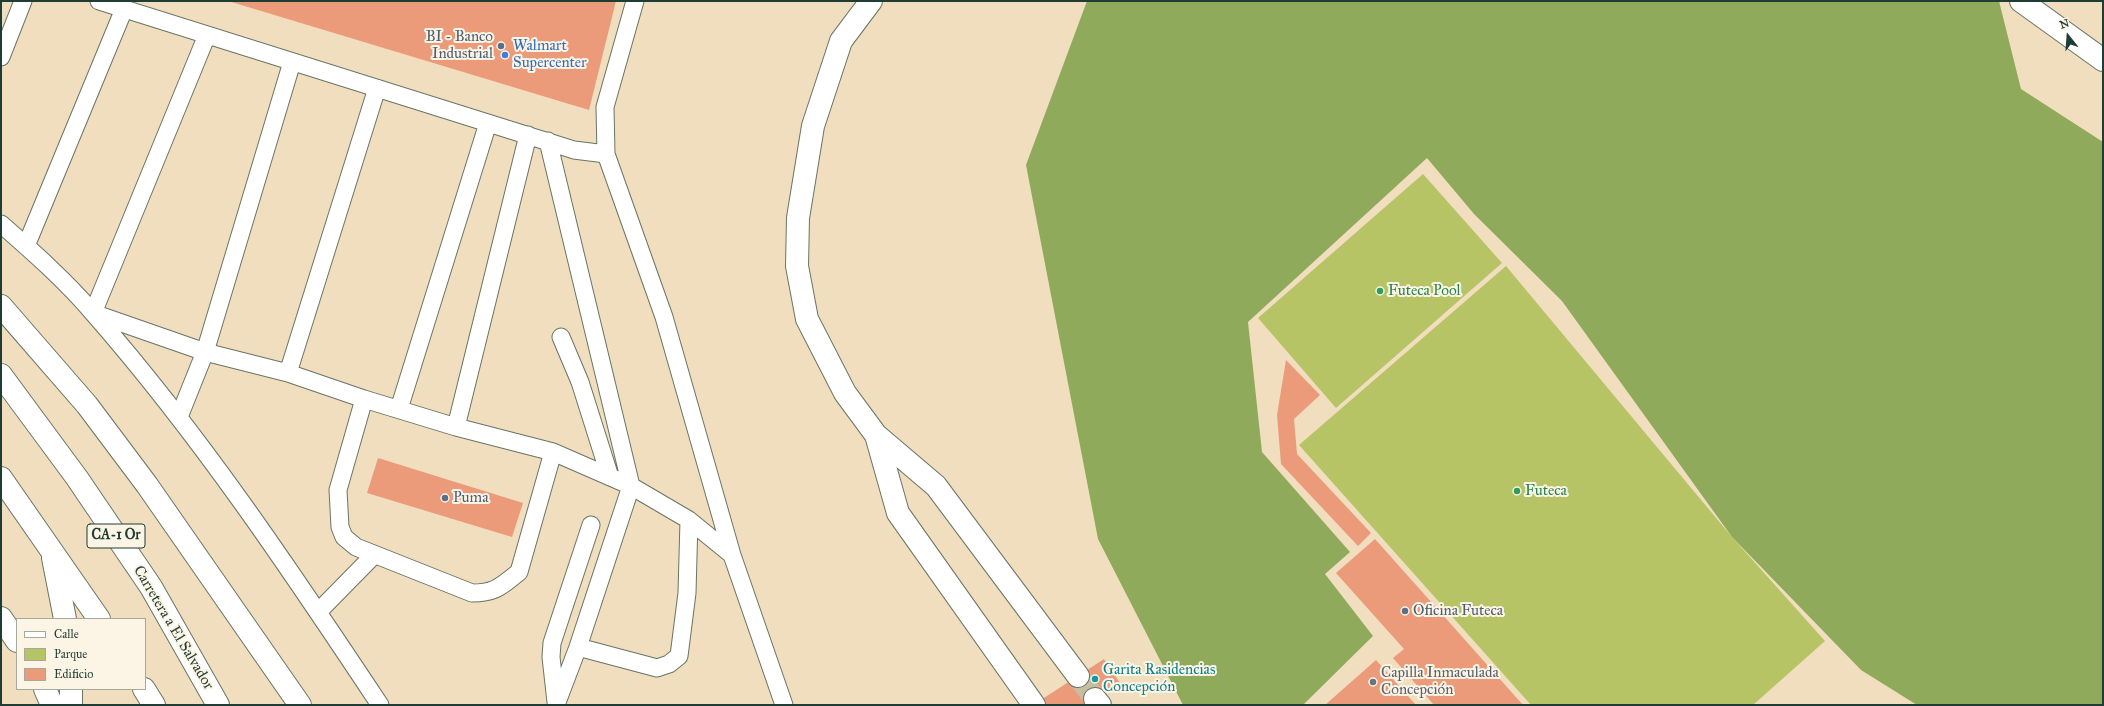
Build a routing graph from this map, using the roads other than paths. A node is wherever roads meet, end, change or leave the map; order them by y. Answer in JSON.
{"nodes":[{"id":1,"x":23,"y":1,"type":"edge"},
{"id":2,"x":99,"y":1,"type":"edge"},
{"id":3,"x":635,"y":1,"type":"edge"},
{"id":4,"x":871,"y":1,"type":"edge"},
{"id":5,"x":2021,"y":1,"type":"edge"},
{"id":6,"x":124,"y":9,"type":"junction"},
{"id":7,"x":207,"y":35,"type":"junction"},
{"id":8,"x":1,"y":57,"type":"edge"},
{"id":9,"x":2103,"y":60,"type":"edge"},
{"id":10,"x":292,"y":62,"type":"junction"},
{"id":11,"x":377,"y":88,"type":"junction"},
{"id":12,"x":488,"y":123,"type":"junction"},
{"id":13,"x":528,"y":135,"type":"junction"},
{"id":14,"x":548,"y":141,"type":"junction"},
{"id":15,"x":606,"y":154,"type":"junction"},
{"id":16,"x":1,"y":224,"type":"edge"},
{"id":17,"x":26,"y":246,"type":"junction"},
{"id":18,"x":1,"y":306,"type":"edge"},
{"id":19,"x":94,"y":312,"type":"junction"},
{"id":20,"x":562,"y":337,"type":"dead end"},
{"id":21,"x":205,"y":352,"type":"junction"},
{"id":22,"x":288,"y":373,"type":"junction"},
{"id":23,"x":1,"y":375,"type":"edge"},
{"id":24,"x":364,"y":399,"type":"junction"},
{"id":25,"x":399,"y":409,"type":"junction"},
{"id":26,"x":179,"y":417,"type":"junction"},
{"id":27,"x":456,"y":427,"type":"junction"},
{"id":28,"x":876,"y":435,"type":"junction"},
{"id":29,"x":553,"y":452,"type":"junction"},
{"id":30,"x":610,"y":477,"type":"junction"},
{"id":31,"x":1,"y":478,"type":"edge"},
{"id":32,"x":631,"y":486,"type":"junction"},
{"id":33,"x":689,"y":520,"type":"junction"},
{"id":34,"x":591,"y":525,"type":"dead end"},
{"id":35,"x":51,"y":549,"type":"junction"},
{"id":36,"x":374,"y":555,"type":"junction"},
{"id":37,"x":732,"y":555,"type":"junction"},
{"id":38,"x":318,"y":612,"type":"junction"},
{"id":39,"x":1,"y":618,"type":"edge"},
{"id":40,"x":65,"y":618,"type":"edge"},
{"id":41,"x":98,"y":618,"type":"edge"},
{"id":42,"x":16,"y":639,"type":"edge"},
{"id":43,"x":578,"y":647,"type":"junction"},
{"id":44,"x":1078,"y":676,"type":"tunnel mouth"},
{"id":45,"x":45,"y":690,"type":"edge"},
{"id":46,"x":71,"y":690,"type":"edge"},
{"id":47,"x":145,"y":690,"type":"edge"},
{"id":48,"x":297,"y":703,"type":"edge"},
{"id":49,"x":52,"y":705,"type":"edge"},
{"id":50,"x":72,"y":705,"type":"edge"},
{"id":51,"x":154,"y":705,"type":"edge"},
{"id":52,"x":218,"y":705,"type":"edge"},
{"id":53,"x":380,"y":705,"type":"edge"},
{"id":54,"x":556,"y":705,"type":"edge"},
{"id":55,"x":784,"y":705,"type":"edge"},
{"id":56,"x":1034,"y":705,"type":"edge"}],
"edges":[{"from":1,"to":8,"type":"lane"},
{"from":2,"to":6,"type":"lane"},
{"from":3,"to":15,"type":"lane"},
{"from":4,"to":28,"type":"main road"},
{"from":5,"to":9,"type":"main road"},
{"from":6,"to":7,"type":"lane"},
{"from":6,"to":17,"type":"lane"},
{"from":7,"to":10,"type":"lane"},
{"from":7,"to":19,"type":"lane"},
{"from":10,"to":11,"type":"lane"},
{"from":10,"to":21,"type":"lane"},
{"from":11,"to":12,"type":"lane"},
{"from":11,"to":22,"type":"lane"},
{"from":12,"to":13,"type":"lane"},
{"from":12,"to":25,"type":"lane"},
{"from":13,"to":14,"type":"lane"},
{"from":13,"to":27,"type":"lane"},
{"from":14,"to":15,"type":"lane"},
{"from":14,"to":32,"type":"lane"},
{"from":15,"to":37,"type":"lane"},
{"from":16,"to":17,"type":"lane"},
{"from":17,"to":19,"type":"lane"},
{"from":18,"to":48,"type":"main road"},
{"from":19,"to":21,"type":"lane"},
{"from":19,"to":26,"type":"lane"},
{"from":20,"to":30,"type":"lane"},
{"from":21,"to":22,"type":"lane"},
{"from":21,"to":26,"type":"lane"},
{"from":22,"to":24,"type":"lane"},
{"from":23,"to":52,"type":"main road","name":"Carretera a El Salvador","number":"CA-1 Or"},
{"from":24,"to":25,"type":"lane"},
{"from":24,"to":36,"type":"lane"},
{"from":25,"to":27,"type":"lane"},
{"from":26,"to":38,"type":"lane"},
{"from":27,"to":29,"type":"lane"},
{"from":28,"to":44,"type":"main road"},
{"from":28,"to":56,"type":"main road"},
{"from":29,"to":30,"type":"lane"},
{"from":29,"to":36,"type":"lane"},
{"from":30,"to":32,"type":"lane"},
{"from":31,"to":35,"type":"main road"},
{"from":32,"to":33,"type":"lane"},
{"from":32,"to":43,"type":"lane"},
{"from":33,"to":37,"type":"lane"},
{"from":33,"to":43,"type":"lane"},
{"from":34,"to":54,"type":"lane"},
{"from":35,"to":40,"type":"main road"},
{"from":35,"to":41,"type":"main road"},
{"from":36,"to":38,"type":"lane"},
{"from":37,"to":55,"type":"lane"},
{"from":38,"to":53,"type":"lane"},
{"from":39,"to":42,"type":"main road"},
{"from":43,"to":54,"type":"lane"},
{"from":45,"to":49,"type":"main road"},
{"from":46,"to":50,"type":"main road"},
{"from":47,"to":51,"type":"main road"}]}
